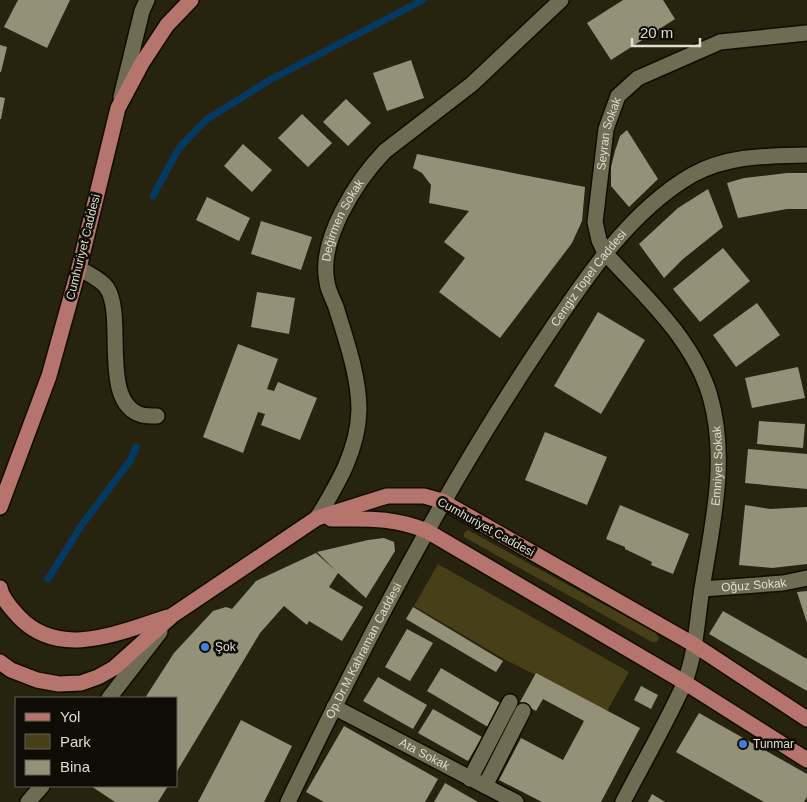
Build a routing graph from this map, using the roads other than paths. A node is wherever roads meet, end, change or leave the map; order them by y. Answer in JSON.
{"nodes":[{"id":1,"x":147,"y":0,"type":"edge"},
{"id":2,"x":191,"y":0,"type":"edge"},
{"id":3,"x":561,"y":0,"type":"edge"},
{"id":4,"x":807,"y":33,"type":"edge"},
{"id":5,"x":118,"y":108,"type":"junction"},
{"id":6,"x":807,"y":155,"type":"edge"},
{"id":7,"x":605,"y":253,"type":"junction"},
{"id":8,"x":79,"y":268,"type":"junction"},
{"id":9,"x":157,"y":416,"type":"dead end"},
{"id":10,"x":442,"y":501,"type":"junction"},
{"id":11,"x":0,"y":507,"type":"edge"},
{"id":12,"x":317,"y":518,"type":"junction"},
{"id":13,"x":427,"y":531,"type":"junction"},
{"id":14,"x":807,"y":578,"type":"edge"},
{"id":15,"x":0,"y":588,"type":"edge"},
{"id":16,"x":702,"y":589,"type":"junction"},
{"id":17,"x":173,"y":615,"type":"junction"},
{"id":18,"x":693,"y":644,"type":"junction"},
{"id":19,"x":0,"y":662,"type":"edge"},
{"id":20,"x":684,"y":682,"type":"junction"},
{"id":21,"x":110,"y":697,"type":"edge"},
{"id":22,"x":510,"y":702,"type":"dead end"},
{"id":23,"x":334,"y":708,"type":"junction"},
{"id":24,"x":523,"y":711,"type":"dead end"},
{"id":25,"x":807,"y":719,"type":"edge"},
{"id":26,"x":807,"y":760,"type":"edge"},
{"id":27,"x":470,"y":779,"type":"junction"},
{"id":28,"x":485,"y":786,"type":"junction"},
{"id":29,"x":41,"y":787,"type":"edge"},
{"id":30,"x":28,"y":802,"type":"edge"},
{"id":31,"x":288,"y":802,"type":"edge"},
{"id":32,"x":516,"y":802,"type":"edge"},
{"id":33,"x":623,"y":802,"type":"edge"}],
"edges":[{"from":1,"to":5,"type":"street"},
{"from":2,"to":5,"type":"main road","name":"Cumhuriyet Caddesi"},
{"from":3,"to":12,"type":"street","name":"Değirmen Sokak"},
{"from":4,"to":7,"type":"street","name":"Seyran Sokak"},
{"from":5,"to":8,"type":"main road","name":"Cumhuriyet Caddesi"},
{"from":6,"to":7,"type":"street","name":"Cengiz Topel Caddesi"},
{"from":7,"to":10,"type":"street","name":"Cengiz Topel Caddesi"},
{"from":7,"to":16,"type":"street","name":"Emniyet Sokak"},
{"from":8,"to":9,"type":"street"},
{"from":8,"to":11,"type":"main road","name":"Cumhuriyet Caddesi"},
{"from":10,"to":12,"type":"main road","name":"Cumhuriyet Caddesi"},
{"from":10,"to":13,"type":"street","name":"Op.Dr.M.Kahraman Caddesi"},
{"from":10,"to":18,"type":"main road","name":"Cumhuriyet Caddesi"},
{"from":12,"to":13,"type":"main road"},
{"from":12,"to":17,"type":"main road","name":"Cumhuriyet Caddesi"},
{"from":13,"to":20,"type":"main road"},
{"from":13,"to":23,"type":"street","name":"Op.Dr.M.Kahraman Caddesi"},
{"from":14,"to":16,"type":"street","name":"Oğuz Sokak"},
{"from":15,"to":17,"type":"main road"},
{"from":16,"to":18,"type":"street","name":"Emniyet Sokak"},
{"from":17,"to":19,"type":"main road","name":"Cumhuriyet Caddesi"},
{"from":17,"to":21,"type":"street"},
{"from":18,"to":20,"type":"street","name":"Emniyet Sokak"},
{"from":18,"to":25,"type":"main road","name":"Cumhuriyet Caddesi"},
{"from":20,"to":26,"type":"main road"},
{"from":20,"to":33,"type":"street","name":"Emniyet Sokak"},
{"from":22,"to":27,"type":"street"},
{"from":23,"to":27,"type":"street","name":"Ata Sokak"},
{"from":23,"to":31,"type":"street","name":"Op.Dr.M.Kahraman Caddesi"},
{"from":24,"to":28,"type":"street"},
{"from":27,"to":28,"type":"street","name":"Ata Sokak"},
{"from":28,"to":32,"type":"street","name":"Ata Sokak"},
{"from":29,"to":30,"type":"street"}]}
